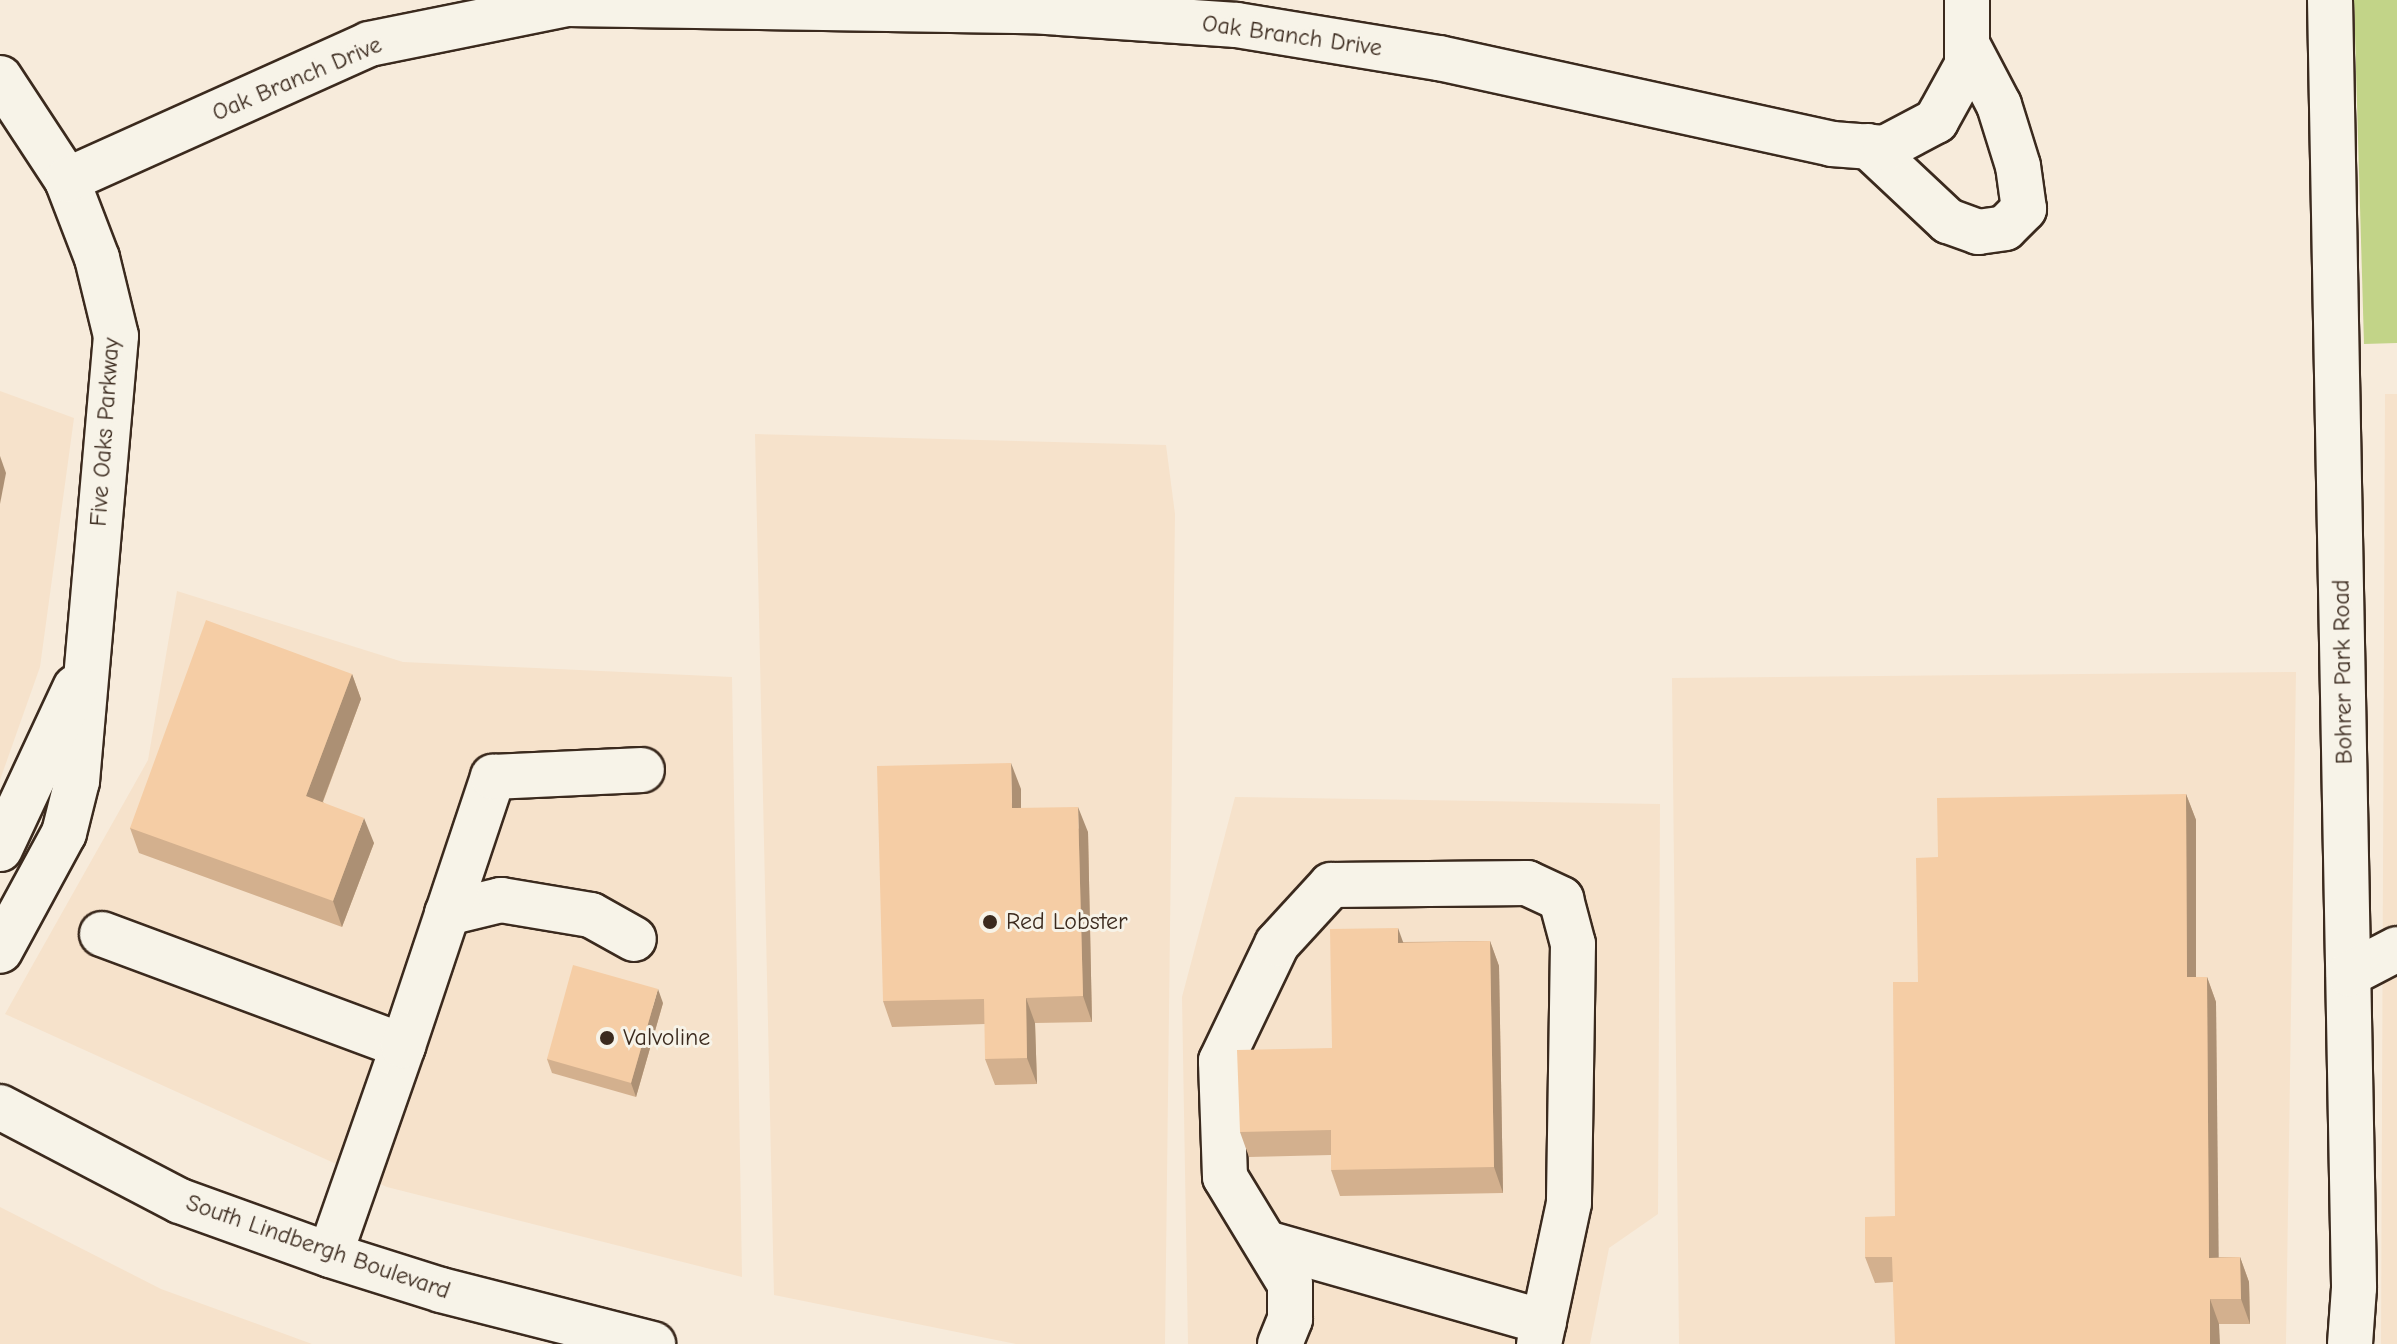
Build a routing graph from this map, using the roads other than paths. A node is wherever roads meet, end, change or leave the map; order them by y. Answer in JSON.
{"nodes":[{"id":1,"x":1967,"y":0,"type":"edge"},
{"id":2,"x":2330,"y":0,"type":"edge"},
{"id":3,"x":1967,"y":44,"type":"junction"},
{"id":4,"x":0,"y":78,"type":"edge"},
{"id":5,"x":1868,"y":146,"type":"junction"},
{"id":6,"x":67,"y":180,"type":"junction"},
{"id":7,"x":85,"y":668,"type":"junction"},
{"id":8,"x":642,"y":770,"type":"dead end"},
{"id":9,"x":0,"y":849,"type":"edge"},
{"id":10,"x":447,"y":913,"type":"junction"},
{"id":11,"x":102,"y":934,"type":"dead end"},
{"id":12,"x":634,"y":939,"type":"dead end"},
{"id":13,"x":2397,"y":949,"type":"edge"},
{"id":14,"x":0,"y":951,"type":"edge"},
{"id":15,"x":2349,"y":974,"type":"junction"},
{"id":16,"x":403,"y":1046,"type":"junction"},
{"id":17,"x":0,"y":1107,"type":"edge"},
{"id":18,"x":1266,"y":1243,"type":"junction"},
{"id":19,"x":330,"y":1255,"type":"junction"},
{"id":20,"x":1541,"y":1333,"type":"edge"},
{"id":21,"x":653,"y":1344,"type":"edge"},
{"id":22,"x":1280,"y":1344,"type":"edge"},
{"id":23,"x":2350,"y":1344,"type":"edge"}],
"edges":[{"from":1,"to":3,"type":"street","name":"Oak Branch Drive"},
{"from":2,"to":15,"type":"street","name":"Bohrer Park Road"},
{"from":3,"to":5,"type":"street","name":"Oak Branch Drive"},
{"from":3,"to":5,"type":"street","name":"Oak Branch Drive"},
{"from":4,"to":6,"type":"street","name":"Five Oaks Parkway"},
{"from":5,"to":6,"type":"street","name":"Oak Branch Drive"},
{"from":6,"to":7,"type":"street","name":"Five Oaks Parkway"},
{"from":7,"to":9,"type":"street","name":"Five Oaks Parkway"},
{"from":7,"to":14,"type":"street","name":"Five Oaks Parkway"},
{"from":8,"to":10,"type":"street"},
{"from":10,"to":12,"type":"street"},
{"from":10,"to":16,"type":"street"},
{"from":11,"to":16,"type":"street"},
{"from":13,"to":15,"type":"street"},
{"from":15,"to":23,"type":"street","name":"Bohrer Park Road"},
{"from":16,"to":19,"type":"street"},
{"from":17,"to":19,"type":"street","name":"South Lindbergh Boulevard"},
{"from":18,"to":20,"type":"street"},
{"from":18,"to":20,"type":"street"},
{"from":18,"to":22,"type":"street"},
{"from":19,"to":21,"type":"street","name":"South Lindbergh Boulevard"}]}
